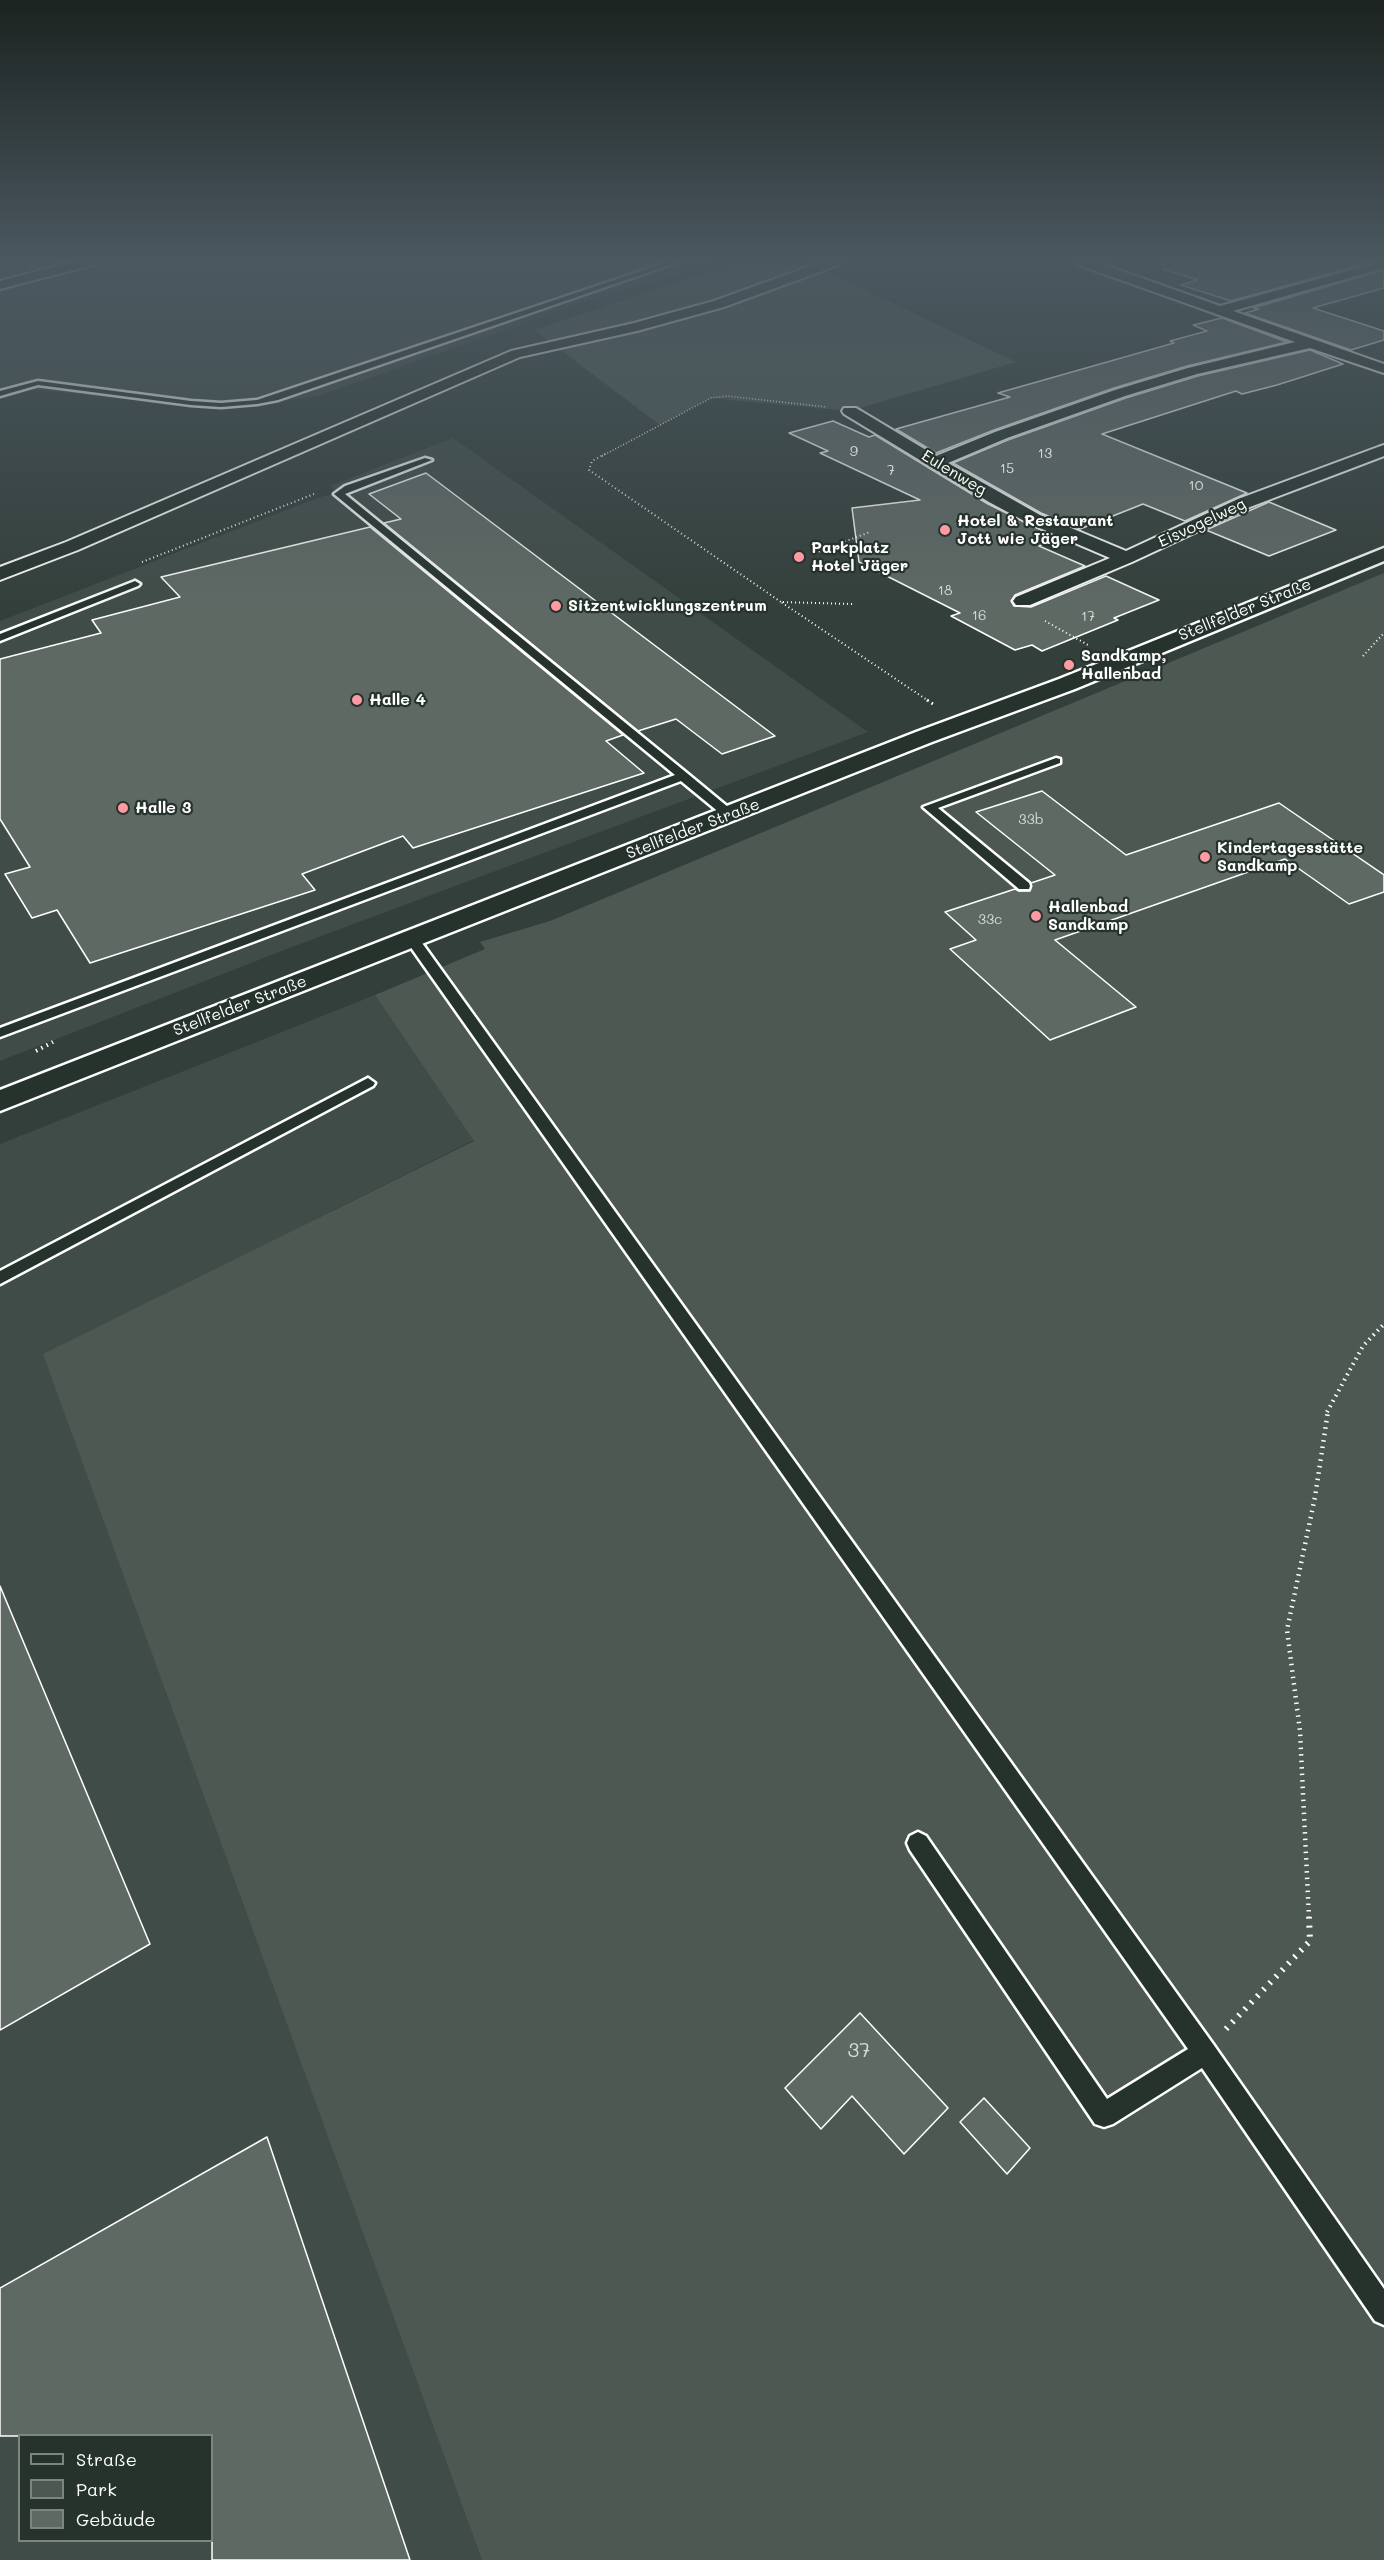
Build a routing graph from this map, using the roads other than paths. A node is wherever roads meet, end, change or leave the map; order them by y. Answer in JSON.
{"nodes":[{"id":1,"x":327,"y":380,"type":"edge"},
{"id":2,"x":455,"y":380,"type":"edge"},
{"id":3,"x":1162,"y":380,"type":"edge"},
{"id":4,"x":0,"y":394,"type":"edge"},
{"id":5,"x":850,"y":411,"type":"road end"},
{"id":6,"x":1384,"y":450,"type":"edge"},
{"id":7,"x":428,"y":460,"type":"dead end"},
{"id":8,"x":936,"y":462,"type":"junction"},
{"id":9,"x":1384,"y":554,"type":"edge"},
{"id":10,"x":1126,"y":558,"type":"junction"},
{"id":11,"x":0,"y":574,"type":"edge"},
{"id":12,"x":135,"y":584,"type":"dead end"},
{"id":13,"x":1023,"y":602,"type":"road end"},
{"id":14,"x":0,"y":638,"type":"edge"},
{"id":15,"x":1056,"y":761,"type":"dead end"},
{"id":16,"x":684,"y":776,"type":"junction"},
{"id":17,"x":730,"y":815,"type":"junction"},
{"id":18,"x":1024,"y":886,"type":"dead end"},
{"id":19,"x":412,"y":939,"type":"junction"},
{"id":20,"x":0,"y":1033,"type":"edge"},
{"id":21,"x":368,"y":1083,"type":"dead end"},
{"id":22,"x":0,"y":1101,"type":"edge"},
{"id":23,"x":0,"y":1278,"type":"edge"},
{"id":24,"x":918,"y":1843,"type":"dead end"},
{"id":25,"x":1205,"y":2052,"type":"junction"},
{"id":26,"x":1384,"y":2312,"type":"edge"}],
"edges":[{"from":1,"to":4,"type":"lane"},
{"from":2,"to":11,"type":"street"},
{"from":3,"to":8,"type":"street"},
{"from":5,"to":8,"type":"street","name":"Eulenweg"},
{"from":6,"to":10,"type":"street","name":"Eisvogelweg"},
{"from":7,"to":16,"type":"lane"},
{"from":8,"to":10,"type":"street","name":"Eulenweg"},
{"from":9,"to":17,"type":"street","name":"Stellfelder Straße"},
{"from":10,"to":13,"type":"street","name":"Eisvogelweg"},
{"from":12,"to":14,"type":"lane"},
{"from":15,"to":18,"type":"lane"},
{"from":16,"to":17,"type":"lane"},
{"from":16,"to":20,"type":"lane"},
{"from":17,"to":19,"type":"street","name":"Stellfelder Straße"},
{"from":19,"to":22,"type":"street","name":"Stellfelder Straße"},
{"from":19,"to":25,"type":"lane"},
{"from":21,"to":23,"type":"lane"},
{"from":24,"to":25,"type":"lane"},
{"from":25,"to":26,"type":"lane"}]}
